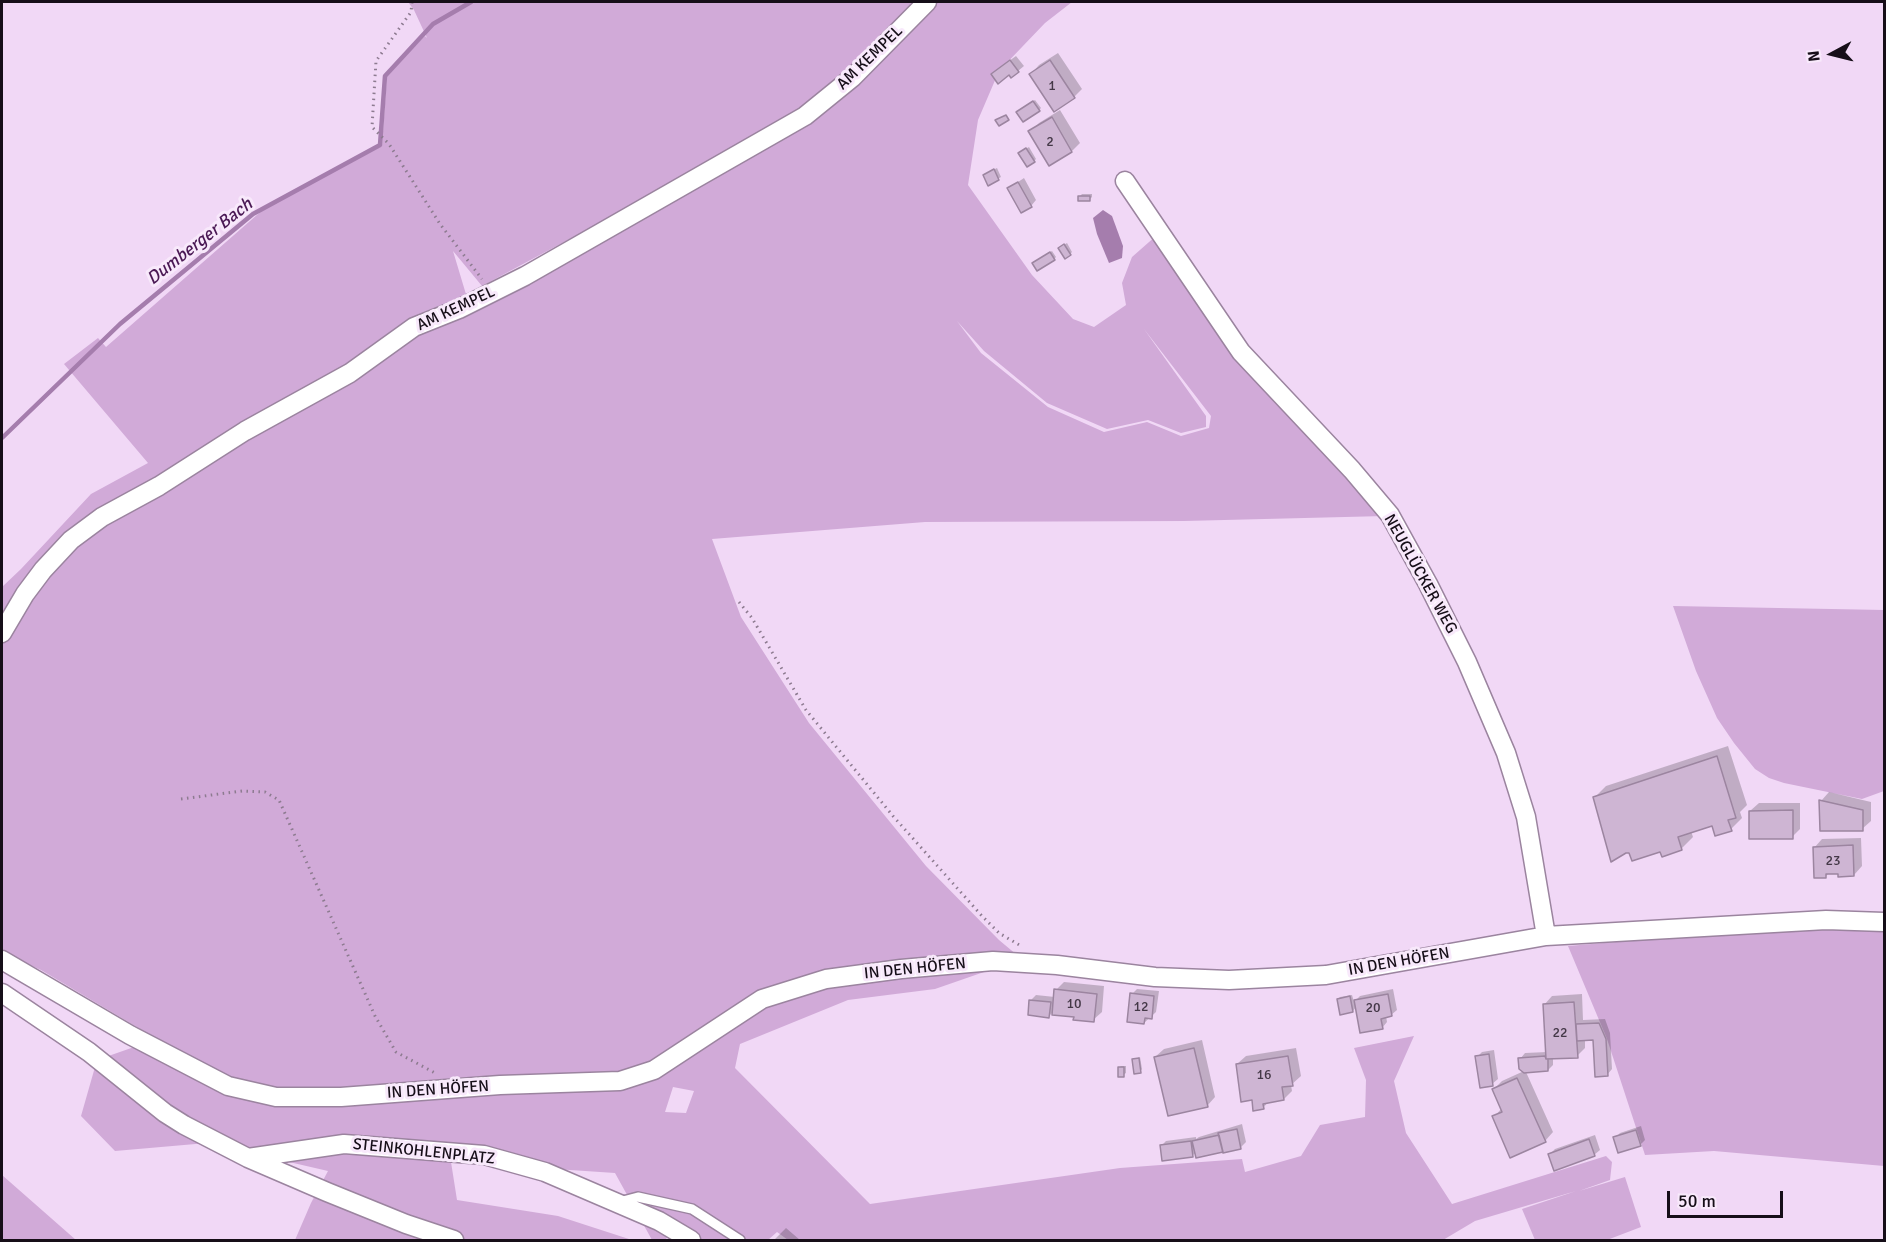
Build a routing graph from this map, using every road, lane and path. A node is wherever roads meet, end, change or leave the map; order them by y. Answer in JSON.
{"nodes":[{"id":1,"x":412,"y":2,"type":"edge"},
{"id":2,"x":927,"y":2,"type":"edge"},
{"id":3,"x":1125,"y":181,"type":"dead end"},
{"id":4,"x":493,"y":292,"type":"junction"},
{"id":5,"x":738,"y":603,"type":"dead end"},
{"id":6,"x":2,"y":633,"type":"edge"},
{"id":7,"x":181,"y":800,"type":"dead end"},
{"id":8,"x":1884,"y":922,"type":"edge"},
{"id":9,"x":1546,"y":936,"type":"junction"},
{"id":10,"x":1027,"y":949,"type":"dead end"},
{"id":11,"x":2,"y":960,"type":"edge"},
{"id":12,"x":2,"y":993,"type":"edge"},
{"id":13,"x":435,"y":1072,"type":"dead end"},
{"id":14,"x":248,"y":1158,"type":"junction"},
{"id":15,"x":615,"y":1203,"type":"junction"},
{"id":16,"x":454,"y":1240,"type":"edge"},
{"id":17,"x":691,"y":1240,"type":"edge"},
{"id":18,"x":740,"y":1240,"type":"edge"}],
"edges":[{"from":1,"to":4,"type":"path"},
{"from":2,"to":4,"type":"street","name":"AM KEMPEL"},
{"from":3,"to":9,"type":"street","name":"NEUGLÜCKER WEG"},
{"from":4,"to":6,"type":"street","name":"AM KEMPEL"},
{"from":5,"to":10,"type":"path"},
{"from":7,"to":13,"type":"path"},
{"from":8,"to":9,"type":"street","name":"IN DEN HÖFEN"},
{"from":9,"to":11,"type":"street","name":"IN DEN HÖFEN"},
{"from":12,"to":14,"type":"street"},
{"from":14,"to":15,"type":"street","name":"STEINKOHLENPLATZ"},
{"from":14,"to":16,"type":"street"},
{"from":15,"to":17,"type":"street","name":"STEINKOHLENPLATZ"},
{"from":15,"to":18,"type":"lane"}]}
